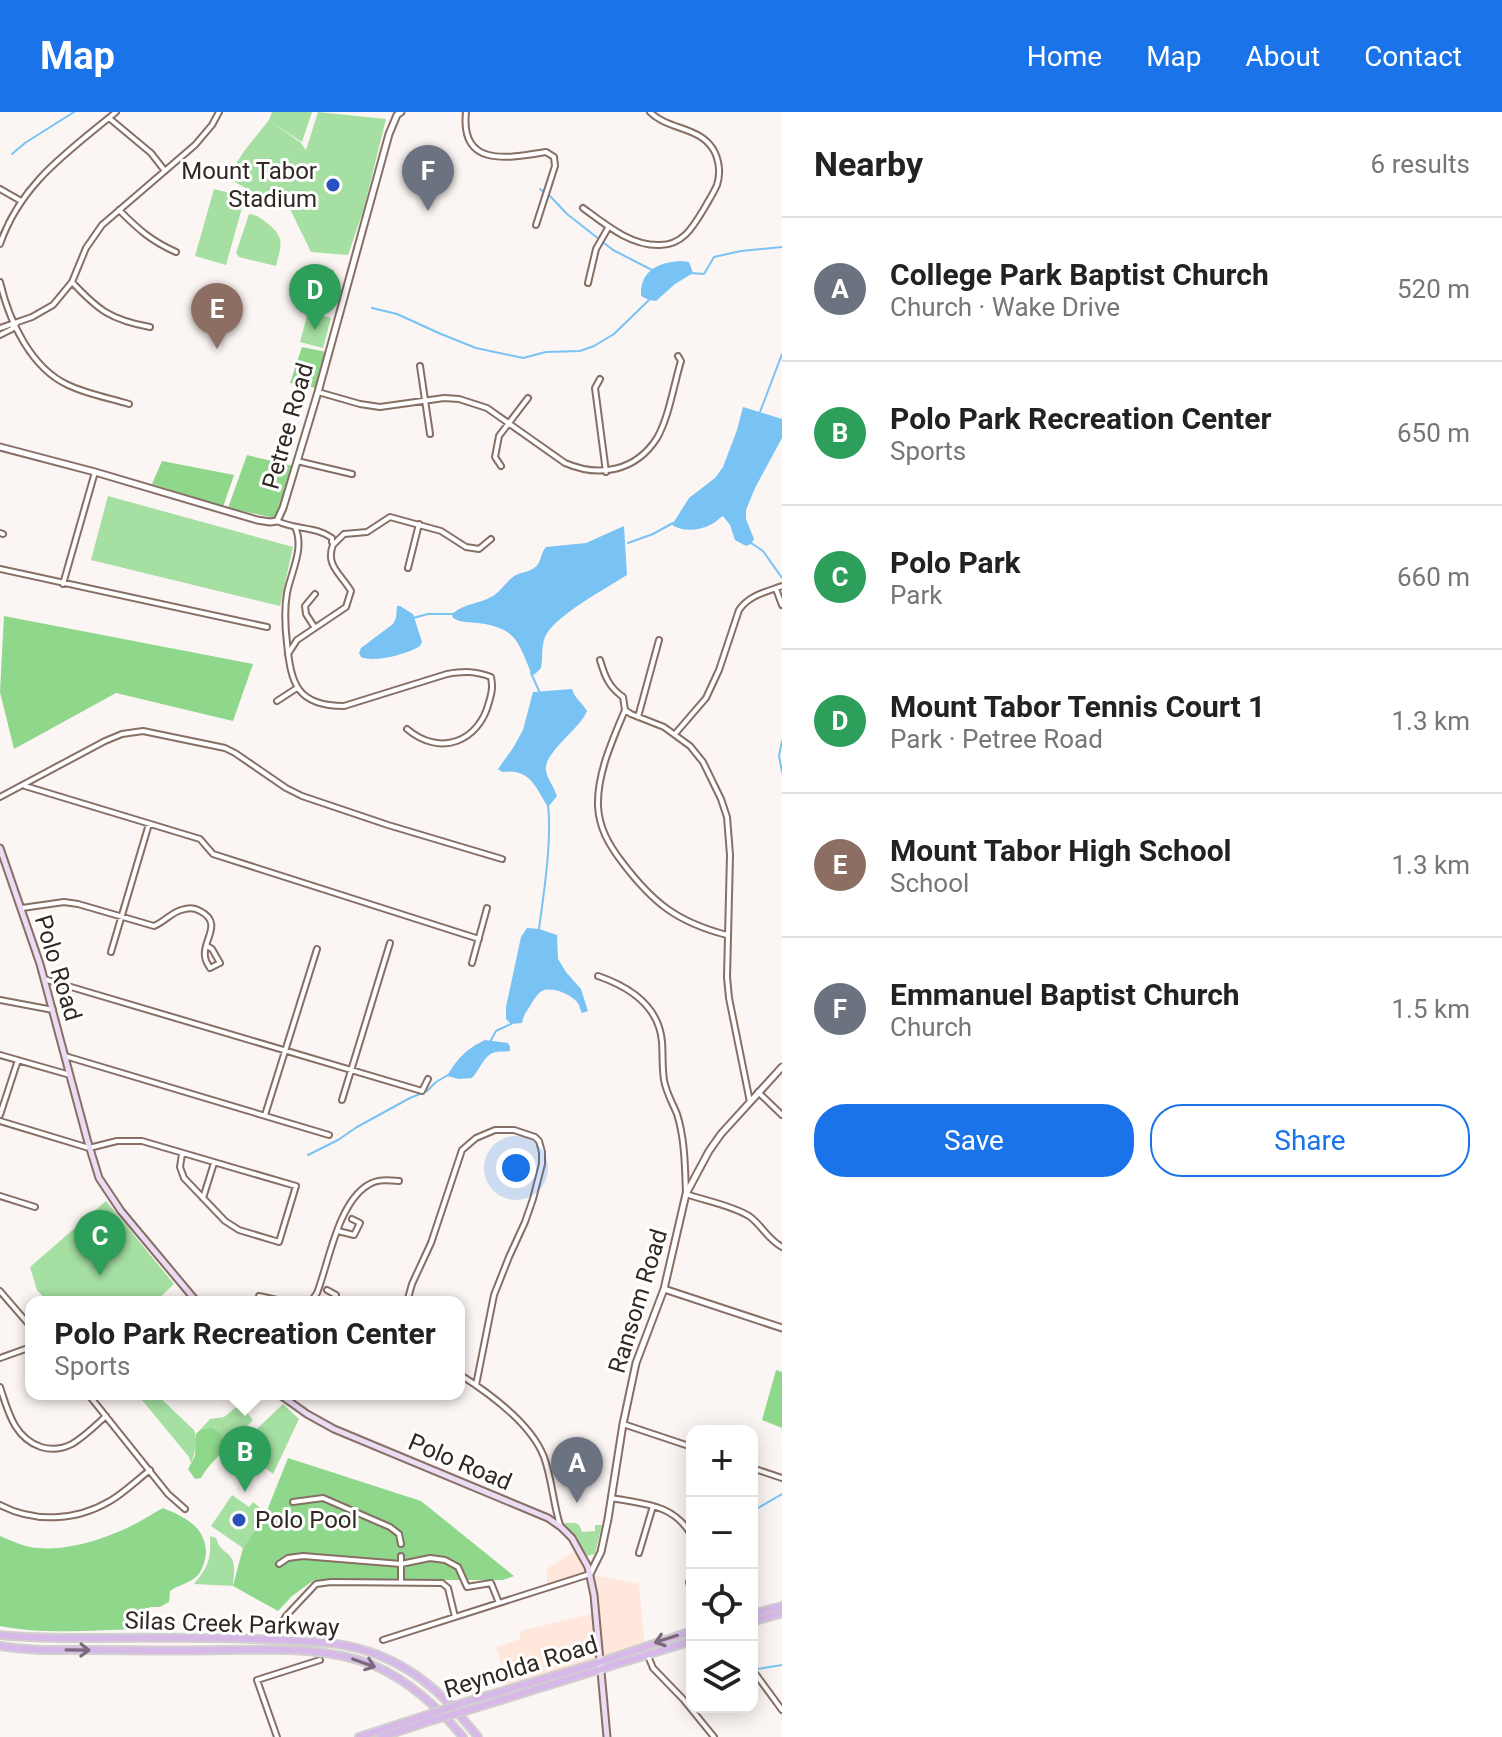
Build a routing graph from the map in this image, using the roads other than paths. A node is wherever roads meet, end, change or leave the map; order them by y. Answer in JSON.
{"nodes":[{"id":1,"x":116,"y":112,"type":"edge"},
{"id":2,"x":219,"y":112,"type":"edge"},
{"id":3,"x":466,"y":112,"type":"edge"},
{"id":4,"x":650,"y":112,"type":"edge"},
{"id":5,"x":397,"y":113,"type":"edge"},
{"id":6,"x":109,"y":118,"type":"junction"},
{"id":7,"x":166,"y":171,"type":"junction"},
{"id":8,"x":0,"y":189,"type":"edge"},
{"id":9,"x":21,"y":201,"type":"junction"},
{"id":10,"x":583,"y":208,"type":"dead end"},
{"id":11,"x":119,"y":210,"type":"junction"},
{"id":12,"x":536,"y":225,"type":"dead end"},
{"id":13,"x":608,"y":228,"type":"junction"},
{"id":14,"x":0,"y":244,"type":"edge"},
{"id":15,"x":176,"y":252,"type":"dead end"},
{"id":16,"x":0,"y":282,"type":"edge"},
{"id":17,"x":72,"y":282,"type":"junction"},
{"id":18,"x":588,"y":283,"type":"dead end"},
{"id":19,"x":16,"y":324,"type":"junction"},
{"id":20,"x":150,"y":327,"type":"dead end"},
{"id":21,"x":0,"y":328,"type":"edge"},
{"id":22,"x":0,"y":335,"type":"edge"},
{"id":23,"x":678,"y":356,"type":"dead end"},
{"id":24,"x":420,"y":366,"type":"dead end"},
{"id":25,"x":600,"y":379,"type":"dead end"},
{"id":26,"x":318,"y":392,"type":"junction"},
{"id":27,"x":528,"y":398,"type":"dead end"},
{"id":28,"x":426,"y":400,"type":"junction"},
{"id":29,"x":129,"y":404,"type":"dead end"},
{"id":30,"x":509,"y":424,"type":"junction"},
{"id":31,"x":430,"y":434,"type":"dead end"},
{"id":32,"x":0,"y":447,"type":"edge"},
{"id":33,"x":297,"y":461,"type":"junction"},
{"id":34,"x":501,"y":466,"type":"dead end"},
{"id":35,"x":95,"y":472,"type":"junction"},
{"id":36,"x":606,"y":472,"type":"junction"},
{"id":37,"x":352,"y":474,"type":"dead end"},
{"id":38,"x":277,"y":521,"type":"junction"},
{"id":39,"x":419,"y":524,"type":"junction"},
{"id":40,"x":295,"y":527,"type":"junction"},
{"id":41,"x":491,"y":539,"type":"dead end"},
{"id":42,"x":333,"y":545,"type":"junction"},
{"id":43,"x":408,"y":568,"type":"dead end"},
{"id":44,"x":0,"y":569,"type":"edge"},
{"id":45,"x":63,"y":584,"type":"junction"},
{"id":46,"x":782,"y":586,"type":"edge"},
{"id":47,"x":776,"y":588,"type":"junction"},
{"id":48,"x":315,"y":594,"type":"dead end"},
{"id":49,"x":782,"y":605,"type":"edge"},
{"id":50,"x":267,"y":627,"type":"dead end"},
{"id":51,"x":315,"y":628,"type":"junction"},
{"id":52,"x":659,"y":640,"type":"dead end"},
{"id":53,"x":288,"y":654,"type":"junction"},
{"id":54,"x":600,"y":660,"type":"dead end"},
{"id":55,"x":297,"y":688,"type":"junction"},
{"id":56,"x":277,"y":701,"type":"dead end"},
{"id":57,"x":625,"y":710,"type":"junction"},
{"id":58,"x":638,"y":717,"type":"junction"},
{"id":59,"x":407,"y":729,"type":"dead end"},
{"id":60,"x":675,"y":734,"type":"junction"},
{"id":61,"x":23,"y":785,"type":"junction"},
{"id":62,"x":0,"y":797,"type":"edge"},
{"id":63,"x":149,"y":824,"type":"junction"},
{"id":64,"x":0,"y":848,"type":"edge"},
{"id":65,"x":502,"y":859,"type":"dead end"},
{"id":66,"x":22,"y":908,"type":"junction"},
{"id":67,"x":487,"y":908,"type":"dead end"},
{"id":68,"x":121,"y":918,"type":"junction"},
{"id":69,"x":728,"y":935,"type":"junction"},
{"id":70,"x":479,"y":939,"type":"junction"},
{"id":71,"x":390,"y":943,"type":"dead end"},
{"id":72,"x":207,"y":946,"type":"junction"},
{"id":73,"x":317,"y":949,"type":"dead end"},
{"id":74,"x":111,"y":952,"type":"dead end"},
{"id":75,"x":472,"y":963,"type":"dead end"},
{"id":76,"x":598,"y":976,"type":"dead end"},
{"id":77,"x":44,"y":979,"type":"junction"},
{"id":78,"x":0,"y":1000,"type":"edge"},
{"id":79,"x":53,"y":1010,"type":"junction"},
{"id":80,"x":285,"y":1050,"type":"junction"},
{"id":81,"x":0,"y":1055,"type":"edge"},
{"id":82,"x":65,"y":1056,"type":"junction"},
{"id":83,"x":18,"y":1060,"type":"junction"},
{"id":84,"x":782,"y":1067,"type":"edge"},
{"id":85,"x":352,"y":1069,"type":"junction"},
{"id":86,"x":70,"y":1075,"type":"junction"},
{"id":87,"x":428,"y":1079,"type":"dead end"},
{"id":88,"x":758,"y":1092,"type":"junction"},
{"id":89,"x":342,"y":1100,"type":"dead end"},
{"id":90,"x":750,"y":1102,"type":"junction"},
{"id":91,"x":265,"y":1115,"type":"junction"},
{"id":92,"x":782,"y":1115,"type":"edge"},
{"id":93,"x":0,"y":1118,"type":"edge"},
{"id":94,"x":329,"y":1135,"type":"dead end"},
{"id":95,"x":89,"y":1148,"type":"junction"},
{"id":96,"x":182,"y":1154,"type":"junction"},
{"id":97,"x":214,"y":1163,"type":"junction"},
{"id":98,"x":399,"y":1181,"type":"dead end"},
{"id":99,"x":686,"y":1194,"type":"junction"},
{"id":100,"x":0,"y":1196,"type":"edge"},
{"id":101,"x":203,"y":1198,"type":"junction"},
{"id":102,"x":35,"y":1207,"type":"dead end"},
{"id":103,"x":352,"y":1219,"type":"dead end"},
{"id":104,"x":338,"y":1231,"type":"junction"},
{"id":105,"x":782,"y":1247,"type":"edge"},
{"id":106,"x":664,"y":1289,"type":"junction"},
{"id":107,"x":327,"y":1290,"type":"dead end"},
{"id":108,"x":0,"y":1291,"type":"edge"},
{"id":109,"x":192,"y":1296,"type":"edge"},
{"id":110,"x":314,"y":1296,"type":"edge"},
{"id":111,"x":336,"y":1296,"type":"edge"},
{"id":112,"x":409,"y":1296,"type":"edge"},
{"id":113,"x":25,"y":1320,"type":"edge"},
{"id":114,"x":782,"y":1328,"type":"edge"},
{"id":115,"x":25,"y":1349,"type":"edge"},
{"id":116,"x":0,"y":1358,"type":"edge"},
{"id":117,"x":465,"y":1378,"type":"edge"},
{"id":118,"x":476,"y":1385,"type":"junction"},
{"id":119,"x":0,"y":1387,"type":"edge"},
{"id":120,"x":93,"y":1400,"type":"edge"},
{"id":121,"x":287,"y":1400,"type":"edge"},
{"id":122,"x":106,"y":1416,"type":"junction"},
{"id":123,"x":623,"y":1424,"type":"junction"},
{"id":124,"x":686,"y":1445,"type":"edge"},
{"id":125,"x":150,"y":1470,"type":"junction"},
{"id":126,"x":758,"y":1470,"type":"edge"},
{"id":127,"x":782,"y":1478,"type":"edge"},
{"id":128,"x":611,"y":1498,"type":"junction"},
{"id":129,"x":293,"y":1502,"type":"dead end"},
{"id":130,"x":0,"y":1505,"type":"edge"},
{"id":131,"x":653,"y":1506,"type":"junction"},
{"id":132,"x":185,"y":1509,"type":"dead end"},
{"id":133,"x":561,"y":1527,"type":"junction"},
{"id":134,"x":686,"y":1527,"type":"edge"},
{"id":135,"x":401,"y":1544,"type":"dead end"},
{"id":136,"x":639,"y":1553,"type":"dead end"},
{"id":137,"x":401,"y":1556,"type":"dead end"},
{"id":138,"x":279,"y":1564,"type":"dead end"},
{"id":139,"x":401,"y":1564,"type":"junction"},
{"id":140,"x":590,"y":1574,"type":"junction"},
{"id":141,"x":401,"y":1582,"type":"junction"},
{"id":142,"x":499,"y":1603,"type":"junction"},
{"id":143,"x":782,"y":1606,"type":"edge"},
{"id":144,"x":758,"y":1612,"type":"edge"},
{"id":145,"x":782,"y":1613,"type":"edge"},
{"id":146,"x":455,"y":1617,"type":"junction"},
{"id":147,"x":758,"y":1620,"type":"edge"},
{"id":148,"x":280,"y":1626,"type":"dead end"},
{"id":149,"x":686,"y":1633,"type":"edge"},
{"id":150,"x":0,"y":1635,"type":"edge"},
{"id":151,"x":383,"y":1640,"type":"dead end"},
{"id":152,"x":686,"y":1643,"type":"edge"},
{"id":153,"x":0,"y":1646,"type":"edge"},
{"id":154,"x":648,"y":1655,"type":"junction"},
{"id":155,"x":320,"y":1660,"type":"dead end"},
{"id":156,"x":600,"y":1666,"type":"junction"},
{"id":157,"x":758,"y":1677,"type":"edge"},
{"id":158,"x":782,"y":1710,"type":"edge"},
{"id":159,"x":428,"y":1718,"type":"junction"},
{"id":160,"x":277,"y":1737,"type":"edge"},
{"id":161,"x":359,"y":1737,"type":"edge"},
{"id":162,"x":381,"y":1737,"type":"edge"},
{"id":163,"x":463,"y":1737,"type":"edge"},
{"id":164,"x":478,"y":1737,"type":"edge"},
{"id":165,"x":607,"y":1737,"type":"edge"},
{"id":166,"x":714,"y":1737,"type":"edge"}],
"edges":[{"from":1,"to":6,"type":"street"},
{"from":2,"to":7,"type":"street"},
{"from":3,"to":12,"type":"street"},
{"from":4,"to":13,"type":"street"},
{"from":5,"to":26,"type":"street","name":"Petree Road"},
{"from":6,"to":7,"type":"street"},
{"from":6,"to":9,"type":"street"},
{"from":7,"to":11,"type":"street"},
{"from":8,"to":9,"type":"street"},
{"from":9,"to":14,"type":"street"},
{"from":10,"to":13,"type":"street"},
{"from":11,"to":15,"type":"street"},
{"from":11,"to":17,"type":"street"},
{"from":13,"to":18,"type":"street"},
{"from":16,"to":19,"type":"street"},
{"from":17,"to":19,"type":"street"},
{"from":17,"to":20,"type":"street"},
{"from":19,"to":21,"type":"street"},
{"from":19,"to":22,"type":"street"},
{"from":19,"to":29,"type":"street"},
{"from":23,"to":36,"type":"street"},
{"from":24,"to":28,"type":"street"},
{"from":25,"to":36,"type":"street"},
{"from":26,"to":28,"type":"street"},
{"from":26,"to":33,"type":"street","name":"Petree Road"},
{"from":27,"to":30,"type":"street"},
{"from":28,"to":30,"type":"street"},
{"from":28,"to":31,"type":"street"},
{"from":30,"to":34,"type":"street"},
{"from":30,"to":36,"type":"street"},
{"from":32,"to":35,"type":"street"},
{"from":33,"to":37,"type":"street"},
{"from":33,"to":38,"type":"street","name":"Petree Road"},
{"from":35,"to":38,"type":"street"},
{"from":35,"to":45,"type":"street"},
{"from":38,"to":40,"type":"street"},
{"from":39,"to":41,"type":"street"},
{"from":39,"to":42,"type":"street"},
{"from":39,"to":43,"type":"street"},
{"from":40,"to":42,"type":"street"},
{"from":40,"to":53,"type":"street"},
{"from":42,"to":51,"type":"street"},
{"from":44,"to":45,"type":"street"},
{"from":45,"to":50,"type":"street"},
{"from":46,"to":47,"type":"street"},
{"from":47,"to":49,"type":"street"},
{"from":47,"to":60,"type":"street"},
{"from":48,"to":51,"type":"street"},
{"from":51,"to":53,"type":"street"},
{"from":52,"to":58,"type":"street"},
{"from":53,"to":55,"type":"street"},
{"from":54,"to":57,"type":"street"},
{"from":55,"to":56,"type":"street"},
{"from":55,"to":59,"type":"street"},
{"from":57,"to":58,"type":"street"},
{"from":57,"to":69,"type":"street"},
{"from":58,"to":60,"type":"street"},
{"from":60,"to":69,"type":"street"},
{"from":61,"to":62,"type":"street"},
{"from":61,"to":63,"type":"street"},
{"from":61,"to":65,"type":"street"},
{"from":63,"to":68,"type":"street"},
{"from":63,"to":70,"type":"street"},
{"from":64,"to":66,"type":"main road","name":"Polo Road"},
{"from":66,"to":68,"type":"street"},
{"from":66,"to":77,"type":"main road","name":"Polo Road"},
{"from":67,"to":70,"type":"street"},
{"from":68,"to":72,"type":"street"},
{"from":68,"to":74,"type":"street"},
{"from":69,"to":90,"type":"street"},
{"from":70,"to":75,"type":"street"},
{"from":71,"to":85,"type":"street"},
{"from":72,"to":72,"type":"street"},
{"from":73,"to":80,"type":"street"},
{"from":76,"to":99,"type":"street"},
{"from":77,"to":79,"type":"main road","name":"Polo Road"},
{"from":77,"to":80,"type":"street"},
{"from":78,"to":79,"type":"street"},
{"from":79,"to":82,"type":"main road","name":"Polo Road"},
{"from":80,"to":85,"type":"street"},
{"from":80,"to":91,"type":"street"},
{"from":81,"to":83,"type":"street"},
{"from":82,"to":86,"type":"main road","name":"Polo Road"},
{"from":82,"to":91,"type":"street"},
{"from":83,"to":86,"type":"street"},
{"from":83,"to":93,"type":"street"},
{"from":84,"to":88,"type":"street","name":"Ransom Road"},
{"from":85,"to":87,"type":"street"},
{"from":85,"to":89,"type":"street"},
{"from":86,"to":95,"type":"main road","name":"Polo Road"},
{"from":88,"to":90,"type":"street","name":"Ransom Road"},
{"from":88,"to":92,"type":"street"},
{"from":90,"to":99,"type":"street","name":"Ransom Road"},
{"from":91,"to":94,"type":"street"},
{"from":93,"to":95,"type":"street"},
{"from":95,"to":96,"type":"street"},
{"from":95,"to":109,"type":"main road","name":"Polo Road"},
{"from":96,"to":97,"type":"street"},
{"from":96,"to":101,"type":"street"},
{"from":97,"to":101,"type":"street"},
{"from":97,"to":101,"type":"street"},
{"from":98,"to":104,"type":"street"},
{"from":99,"to":105,"type":"street"},
{"from":99,"to":106,"type":"street","name":"Ransom Road"},
{"from":100,"to":102,"type":"street"},
{"from":103,"to":104,"type":"street"},
{"from":104,"to":110,"type":"street"},
{"from":106,"to":114,"type":"street"},
{"from":106,"to":123,"type":"street","name":"Ransom Road"},
{"from":107,"to":111,"type":"street"},
{"from":108,"to":113,"type":"street"},
{"from":112,"to":118,"type":"street"},
{"from":115,"to":116,"type":"street"},
{"from":117,"to":118,"type":"street"},
{"from":118,"to":133,"type":"street"},
{"from":119,"to":122,"type":"street"},
{"from":120,"to":122,"type":"street"},
{"from":121,"to":133,"type":"main road","name":"Polo Road"},
{"from":122,"to":125,"type":"street"},
{"from":123,"to":124,"type":"street"},
{"from":123,"to":128,"type":"street","name":"Ransom Road"},
{"from":125,"to":130,"type":"street"},
{"from":125,"to":132,"type":"street"},
{"from":126,"to":127,"type":"street"},
{"from":128,"to":131,"type":"street"},
{"from":128,"to":140,"type":"street","name":"Ransom Road"},
{"from":129,"to":135,"type":"street"},
{"from":131,"to":134,"type":"street"},
{"from":131,"to":136,"type":"street"},
{"from":133,"to":140,"type":"main road","name":"Polo Road"},
{"from":137,"to":139,"type":"street"},
{"from":138,"to":139,"type":"street"},
{"from":139,"to":141,"type":"street"},
{"from":139,"to":142,"type":"street"},
{"from":140,"to":142,"type":"street"},
{"from":140,"to":156,"type":"main road","name":"Polo Road"},
{"from":141,"to":146,"type":"street"},
{"from":141,"to":148,"type":"street"},
{"from":142,"to":146,"type":"street"},
{"from":143,"to":144,"type":"main road"},
{"from":145,"to":147,"type":"main road"},
{"from":146,"to":151,"type":"street"},
{"from":149,"to":156,"type":"main road","name":"Reynolda Road","one_way":true},
{"from":150,"to":164,"type":"main road","name":"Silas Creek Parkway"},
{"from":152,"to":154,"type":"main road","name":"Reynolda Road"},
{"from":153,"to":163,"type":"main road","name":"Silas Creek Parkway","one_way":true},
{"from":154,"to":156,"type":"main road","name":"Reynolda Road"},
{"from":154,"to":166,"type":"street"},
{"from":155,"to":160,"type":"street"},
{"from":156,"to":159,"type":"main road","name":"Reynolda Road","bridge":true},
{"from":156,"to":159,"type":"main road","name":"Reynolda Road","bridge":true},
{"from":156,"to":165,"type":"main road","name":"Polo Road"},
{"from":157,"to":158,"type":"street"},
{"from":159,"to":161,"type":"main road","name":"Reynolda Road"},
{"from":159,"to":162,"type":"main road","name":"Reynolda Road"}]}
